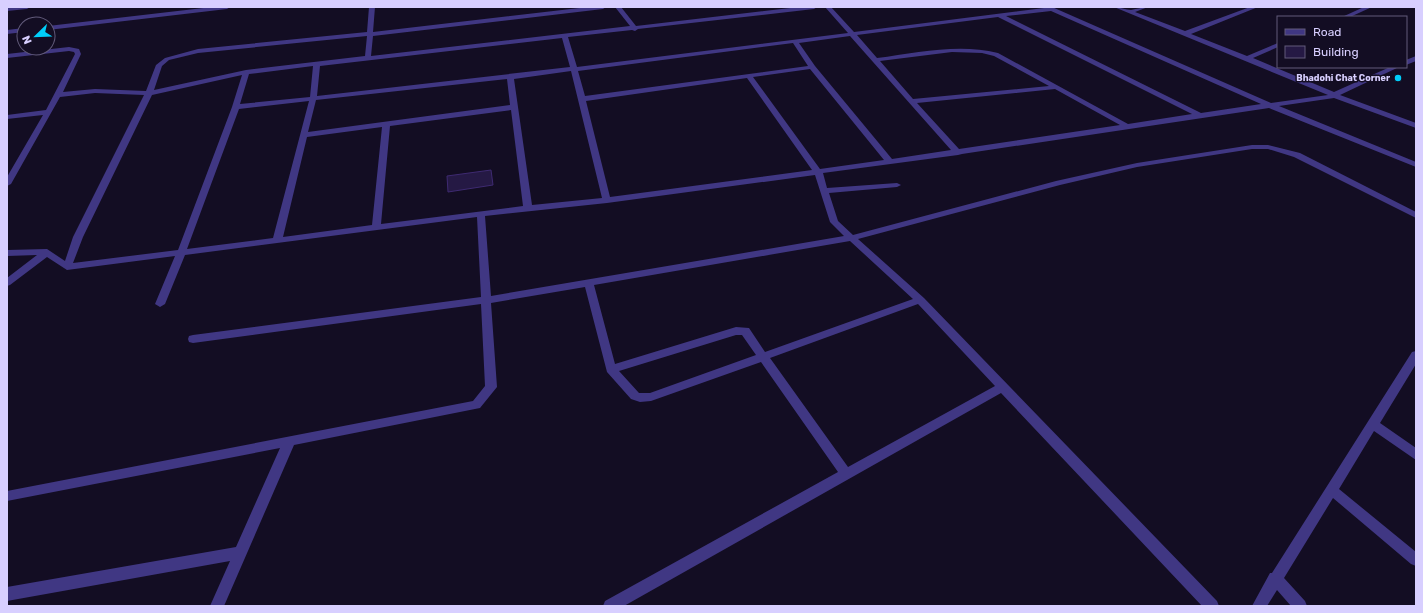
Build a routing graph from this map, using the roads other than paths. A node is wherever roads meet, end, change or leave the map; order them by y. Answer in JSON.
{"nodes":[{"id":1,"x":27,"y":7,"type":"edge"},
{"id":2,"x":227,"y":7,"type":"edge"},
{"id":3,"x":372,"y":7,"type":"edge"},
{"id":4,"x":604,"y":7,"type":"edge"},
{"id":5,"x":618,"y":7,"type":"edge"},
{"id":6,"x":814,"y":7,"type":"edge"},
{"id":7,"x":828,"y":7,"type":"edge"},
{"id":8,"x":1116,"y":7,"type":"edge"},
{"id":9,"x":1145,"y":7,"type":"edge"},
{"id":10,"x":1255,"y":7,"type":"edge"},
{"id":11,"x":1369,"y":7,"type":"edge"},
{"id":12,"x":801,"y":8,"type":"edge"},
{"id":13,"x":1049,"y":8,"type":"edge"},
{"id":14,"x":7,"y":9,"type":"edge"},
{"id":15,"x":1130,"y":12,"type":"junction"},
{"id":16,"x":998,"y":15,"type":"junction"},
{"id":17,"x":1347,"y":16,"type":"edge"},
{"id":18,"x":56,"y":27,"type":"edge"},
{"id":19,"x":635,"y":29,"type":"junction"},
{"id":20,"x":370,"y":34,"type":"junction"},
{"id":21,"x":852,"y":34,"type":"junction"},
{"id":22,"x":1184,"y":34,"type":"junction"},
{"id":23,"x":565,"y":36,"type":"junction"},
{"id":24,"x":794,"y":41,"type":"junction"},
{"id":25,"x":1277,"y":45,"type":"edge"},
{"id":26,"x":7,"y":56,"type":"edge"},
{"id":27,"x":368,"y":58,"type":"junction"},
{"id":28,"x":1248,"y":58,"type":"junction"},
{"id":29,"x":1416,"y":58,"type":"edge"},
{"id":30,"x":875,"y":60,"type":"junction"},
{"id":31,"x":1407,"y":62,"type":"edge"},
{"id":32,"x":317,"y":64,"type":"junction"},
{"id":33,"x":812,"y":67,"type":"junction"},
{"id":34,"x":1394,"y":68,"type":"edge"},
{"id":35,"x":574,"y":69,"type":"junction"},
{"id":36,"x":246,"y":72,"type":"junction"},
{"id":37,"x":749,"y":76,"type":"junction"},
{"id":38,"x":510,"y":77,"type":"junction"},
{"id":39,"x":1057,"y":87,"type":"junction"},
{"id":40,"x":149,"y":93,"type":"junction"},
{"id":41,"x":58,"y":95,"type":"junction"},
{"id":42,"x":1334,"y":95,"type":"junction"},
{"id":43,"x":313,"y":98,"type":"junction"},
{"id":44,"x":582,"y":99,"type":"junction"},
{"id":45,"x":911,"y":101,"type":"junction"},
{"id":46,"x":1269,"y":105,"type":"junction"},
{"id":47,"x":236,"y":107,"type":"junction"},
{"id":48,"x":515,"y":107,"type":"junction"},
{"id":49,"x":49,"y":112,"type":"junction"},
{"id":50,"x":1200,"y":115,"type":"junction"},
{"id":51,"x":7,"y":116,"type":"edge"},
{"id":52,"x":386,"y":124,"type":"junction"},
{"id":53,"x":1127,"y":126,"type":"junction"},
{"id":54,"x":1416,"y":126,"type":"edge"},
{"id":55,"x":305,"y":135,"type":"junction"},
{"id":56,"x":958,"y":153,"type":"junction"},
{"id":57,"x":890,"y":162,"type":"junction"},
{"id":58,"x":1416,"y":165,"type":"edge"},
{"id":59,"x":818,"y":172,"type":"junction"},
{"id":60,"x":8,"y":181,"type":"edge"},
{"id":61,"x":897,"y":185,"type":"dead end"},
{"id":62,"x":824,"y":191,"type":"junction"},
{"id":63,"x":607,"y":200,"type":"junction"},
{"id":64,"x":528,"y":208,"type":"junction"},
{"id":65,"x":481,"y":215,"type":"junction"},
{"id":66,"x":1416,"y":216,"type":"edge"},
{"id":67,"x":376,"y":228,"type":"junction"},
{"id":68,"x":851,"y":238,"type":"junction"},
{"id":69,"x":277,"y":241,"type":"junction"},
{"id":70,"x":47,"y":252,"type":"junction"},
{"id":71,"x":7,"y":253,"type":"edge"},
{"id":72,"x":181,"y":253,"type":"junction"},
{"id":73,"x":67,"y":267,"type":"junction"},
{"id":74,"x":7,"y":283,"type":"edge"},
{"id":75,"x":589,"y":283,"type":"junction"},
{"id":76,"x":487,"y":300,"type":"junction"},
{"id":77,"x":920,"y":300,"type":"junction"},
{"id":78,"x":160,"y":304,"type":"dead end"},
{"id":79,"x":193,"y":339,"type":"dead end"},
{"id":80,"x":1416,"y":356,"type":"edge"},
{"id":81,"x":764,"y":357,"type":"junction"},
{"id":82,"x":611,"y":369,"type":"junction"},
{"id":83,"x":1002,"y":388,"type":"junction"},
{"id":84,"x":1373,"y":424,"type":"junction"},
{"id":85,"x":289,"y":442,"type":"junction"},
{"id":86,"x":1416,"y":455,"type":"edge"},
{"id":87,"x":846,"y":474,"type":"junction"},
{"id":88,"x":1332,"y":490,"type":"junction"},
{"id":89,"x":7,"y":496,"type":"edge"},
{"id":90,"x":240,"y":553,"type":"junction"},
{"id":91,"x":1416,"y":560,"type":"edge"},
{"id":92,"x":1275,"y":578,"type":"junction"},
{"id":93,"x":7,"y":594,"type":"edge"},
{"id":94,"x":217,"y":606,"type":"edge"},
{"id":95,"x":610,"y":606,"type":"edge"},
{"id":96,"x":1212,"y":606,"type":"edge"},
{"id":97,"x":1259,"y":606,"type":"edge"},
{"id":98,"x":1300,"y":606,"type":"edge"}],
"edges":[{"from":1,"to":14,"type":"street"},
{"from":2,"to":18,"type":"street"},
{"from":3,"to":20,"type":"street"},
{"from":4,"to":20,"type":"street"},
{"from":5,"to":19,"type":"street"},
{"from":6,"to":12,"type":"street"},
{"from":7,"to":21,"type":"street"},
{"from":8,"to":15,"type":"street"},
{"from":9,"to":15,"type":"street"},
{"from":10,"to":22,"type":"street"},
{"from":11,"to":17,"type":"street"},
{"from":12,"to":19,"type":"street"},
{"from":13,"to":16,"type":"street"},
{"from":13,"to":46,"type":"street"},
{"from":15,"to":22,"type":"street"},
{"from":16,"to":21,"type":"street"},
{"from":16,"to":50,"type":"street"},
{"from":19,"to":23,"type":"street"},
{"from":20,"to":27,"type":"street"},
{"from":20,"to":40,"type":"street"},
{"from":21,"to":24,"type":"street"},
{"from":21,"to":30,"type":"street"},
{"from":22,"to":28,"type":"street"},
{"from":23,"to":27,"type":"street"},
{"from":23,"to":35,"type":"street"},
{"from":24,"to":33,"type":"street"},
{"from":24,"to":35,"type":"street"},
{"from":25,"to":28,"type":"street"},
{"from":26,"to":41,"type":"street"},
{"from":27,"to":32,"type":"street"},
{"from":28,"to":42,"type":"street"},
{"from":29,"to":31,"type":"street"},
{"from":30,"to":39,"type":"street"},
{"from":30,"to":45,"type":"street"},
{"from":32,"to":36,"type":"street"},
{"from":32,"to":43,"type":"street"},
{"from":33,"to":37,"type":"street"},
{"from":33,"to":57,"type":"street"},
{"from":34,"to":42,"type":"street"},
{"from":35,"to":38,"type":"street"},
{"from":35,"to":44,"type":"street"},
{"from":36,"to":40,"type":"street"},
{"from":36,"to":47,"type":"street"},
{"from":37,"to":44,"type":"street"},
{"from":37,"to":59,"type":"street"},
{"from":38,"to":43,"type":"street"},
{"from":38,"to":48,"type":"street"},
{"from":39,"to":45,"type":"street"},
{"from":39,"to":53,"type":"street"},
{"from":40,"to":41,"type":"street"},
{"from":40,"to":73,"type":"street"},
{"from":41,"to":49,"type":"street"},
{"from":42,"to":46,"type":"street"},
{"from":42,"to":54,"type":"street"},
{"from":43,"to":47,"type":"street"},
{"from":43,"to":55,"type":"street"},
{"from":44,"to":63,"type":"street"},
{"from":45,"to":56,"type":"street"},
{"from":46,"to":50,"type":"street"},
{"from":46,"to":58,"type":"street"},
{"from":47,"to":72,"type":"street"},
{"from":48,"to":52,"type":"street"},
{"from":48,"to":64,"type":"street"},
{"from":49,"to":51,"type":"street"},
{"from":49,"to":60,"type":"street"},
{"from":50,"to":53,"type":"street"},
{"from":52,"to":55,"type":"street"},
{"from":52,"to":67,"type":"street"},
{"from":53,"to":56,"type":"street"},
{"from":55,"to":69,"type":"street"},
{"from":56,"to":57,"type":"street"},
{"from":57,"to":59,"type":"street"},
{"from":59,"to":62,"type":"street"},
{"from":59,"to":63,"type":"street"},
{"from":61,"to":62,"type":"street"},
{"from":62,"to":68,"type":"street"},
{"from":63,"to":64,"type":"street"},
{"from":64,"to":65,"type":"street"},
{"from":65,"to":67,"type":"street"},
{"from":65,"to":76,"type":"street"},
{"from":66,"to":68,"type":"street"},
{"from":67,"to":69,"type":"street"},
{"from":68,"to":75,"type":"street"},
{"from":68,"to":77,"type":"street"},
{"from":69,"to":72,"type":"street"},
{"from":70,"to":71,"type":"street"},
{"from":70,"to":73,"type":"street"},
{"from":70,"to":74,"type":"street"},
{"from":72,"to":73,"type":"street"},
{"from":72,"to":78,"type":"street"},
{"from":75,"to":76,"type":"street"},
{"from":75,"to":82,"type":"street"},
{"from":76,"to":79,"type":"street"},
{"from":76,"to":85,"type":"street"},
{"from":77,"to":81,"type":"street"},
{"from":77,"to":83,"type":"street"},
{"from":80,"to":84,"type":"street"},
{"from":81,"to":82,"type":"street"},
{"from":81,"to":82,"type":"street"},
{"from":81,"to":87,"type":"street"},
{"from":83,"to":87,"type":"street"},
{"from":83,"to":96,"type":"street"},
{"from":84,"to":86,"type":"street"},
{"from":84,"to":88,"type":"street"},
{"from":85,"to":89,"type":"street"},
{"from":85,"to":90,"type":"street"},
{"from":87,"to":95,"type":"street"},
{"from":88,"to":91,"type":"street"},
{"from":88,"to":92,"type":"street"},
{"from":90,"to":93,"type":"street"},
{"from":90,"to":94,"type":"street"},
{"from":92,"to":97,"type":"street"},
{"from":92,"to":98,"type":"street"}]}
